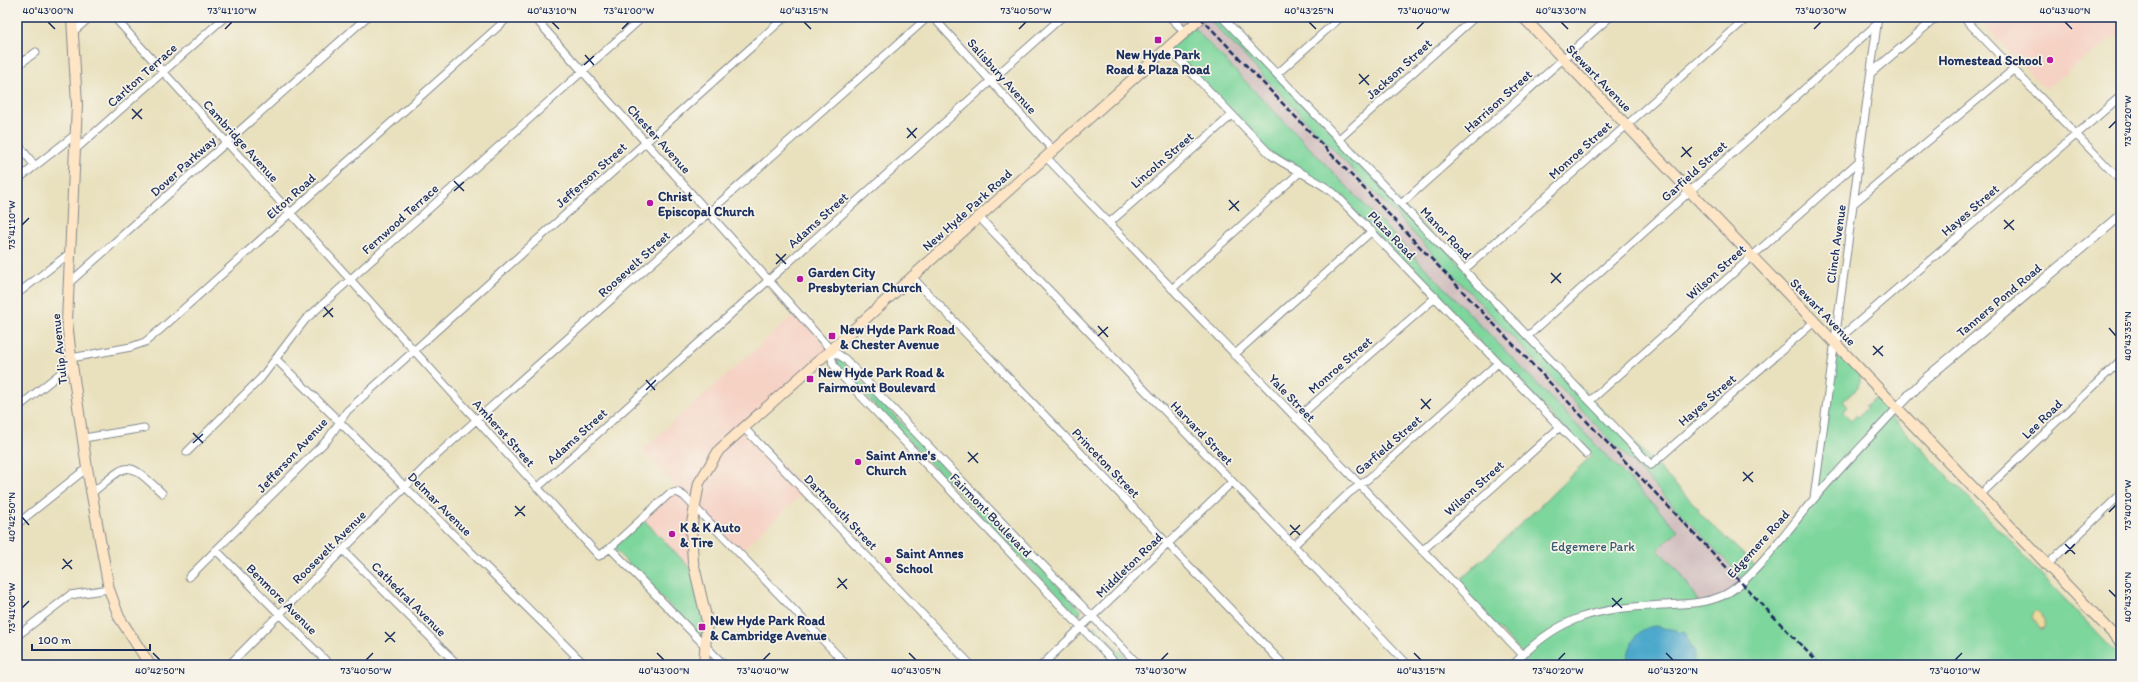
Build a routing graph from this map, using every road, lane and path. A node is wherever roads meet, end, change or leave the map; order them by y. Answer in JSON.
{"nodes":[{"id":1,"x":72,"y":17,"type":"edge"},
{"id":2,"x":90,"y":17,"type":"edge"},
{"id":3,"x":114,"y":17,"type":"edge"},
{"id":4,"x":225,"y":17,"type":"edge"},
{"id":5,"x":367,"y":17,"type":"edge"},
{"id":6,"x":509,"y":17,"type":"edge"},
{"id":7,"x":534,"y":17,"type":"edge"},
{"id":8,"x":643,"y":17,"type":"edge"},
{"id":9,"x":786,"y":17,"type":"edge"},
{"id":10,"x":928,"y":17,"type":"edge"},
{"id":11,"x":933,"y":17,"type":"edge"},
{"id":12,"x":1062,"y":17,"type":"edge"},
{"id":13,"x":1170,"y":17,"type":"edge"},
{"id":14,"x":1202,"y":17,"type":"edge"},
{"id":15,"x":1222,"y":17,"type":"edge"},
{"id":16,"x":1341,"y":17,"type":"edge"},
{"id":17,"x":1475,"y":17,"type":"edge"},
{"id":18,"x":1522,"y":17,"type":"edge"},
{"id":19,"x":1610,"y":17,"type":"edge"},
{"id":20,"x":1748,"y":17,"type":"edge"},
{"id":21,"x":1937,"y":17,"type":"edge"},
{"id":22,"x":1963,"y":17,"type":"edge"},
{"id":23,"x":1878,"y":21,"type":"edge"},
{"id":24,"x":74,"y":31,"type":"junction"},
{"id":25,"x":1185,"y":32,"type":"junction"},
{"id":26,"x":1168,"y":48,"type":"junction"},
{"id":27,"x":36,"y":52,"type":"dead end"},
{"id":28,"x":1563,"y":59,"type":"junction"},
{"id":29,"x":17,"y":66,"type":"edge"},
{"id":30,"x":2014,"y":69,"type":"junction"},
{"id":31,"x":164,"y":72,"type":"junction"},
{"id":32,"x":582,"y":72,"type":"junction"},
{"id":33,"x":1871,"y":73,"type":"junction"},
{"id":34,"x":1277,"y":74,"type":"junction"},
{"id":35,"x":990,"y":81,"type":"junction"},
{"id":36,"x":2121,"y":96,"type":"edge"},
{"id":37,"x":1232,"y":115,"type":"junction"},
{"id":38,"x":1626,"y":125,"type":"junction"},
{"id":39,"x":76,"y":134,"type":"junction"},
{"id":40,"x":2076,"y":134,"type":"junction"},
{"id":41,"x":1339,"y":139,"type":"junction"},
{"id":42,"x":227,"y":142,"type":"junction"},
{"id":43,"x":646,"y":142,"type":"junction"},
{"id":44,"x":17,"y":143,"type":"edge"},
{"id":45,"x":75,"y":150,"type":"junction"},
{"id":46,"x":1050,"y":154,"type":"junction"},
{"id":47,"x":1859,"y":161,"type":"junction"},
{"id":48,"x":35,"y":166,"type":"junction"},
{"id":49,"x":1300,"y":172,"type":"junction"},
{"id":50,"x":17,"y":180,"type":"edge"},
{"id":51,"x":2121,"y":181,"type":"edge"},
{"id":52,"x":1689,"y":191,"type":"junction"},
{"id":53,"x":1854,"y":203,"type":"junction"},
{"id":54,"x":1401,"y":204,"type":"junction"},
{"id":55,"x":290,"y":213,"type":"junction"},
{"id":56,"x":709,"y":213,"type":"junction"},
{"id":57,"x":2121,"y":215,"type":"edge"},
{"id":58,"x":979,"y":217,"type":"junction"},
{"id":59,"x":1109,"y":223,"type":"junction"},
{"id":60,"x":1372,"y":231,"type":"junction"},
{"id":61,"x":70,"y":253,"type":"junction"},
{"id":62,"x":1751,"y":256,"type":"junction"},
{"id":63,"x":1464,"y":270,"type":"junction"},
{"id":64,"x":912,"y":277,"type":"junction"},
{"id":65,"x":350,"y":280,"type":"junction"},
{"id":66,"x":768,"y":280,"type":"junction"},
{"id":67,"x":69,"y":283,"type":"junction"},
{"id":68,"x":1172,"y":289,"type":"junction"},
{"id":69,"x":17,"y":294,"type":"edge"},
{"id":70,"x":1436,"y":297,"type":"junction"},
{"id":71,"x":382,"y":316,"type":"joint"},
{"id":72,"x":1814,"y":322,"type":"junction"},
{"id":73,"x":1528,"y":336,"type":"junction"},
{"id":74,"x":1834,"y":343,"type":"junction"},
{"id":75,"x":830,"y":349,"type":"junction"},
{"id":76,"x":413,"y":350,"type":"junction"},
{"id":77,"x":1234,"y":355,"type":"junction"},
{"id":78,"x":277,"y":360,"type":"junction"},
{"id":79,"x":2121,"y":360,"type":"edge"},
{"id":80,"x":71,"y":361,"type":"junction"},
{"id":81,"x":1498,"y":363,"type":"junction"},
{"id":82,"x":1590,"y":401,"type":"junction"},
{"id":83,"x":17,"y":408,"type":"edge"},
{"id":84,"x":1897,"y":408,"type":"junction"},
{"id":85,"x":1296,"y":420,"type":"junction"},
{"id":86,"x":340,"y":421,"type":"junction"},
{"id":87,"x":477,"y":421,"type":"junction"},
{"id":88,"x":1560,"y":427,"type":"junction"},
{"id":89,"x":144,"y":428,"type":"dead end"},
{"id":90,"x":744,"y":428,"type":"junction"},
{"id":91,"x":84,"y":438,"type":"junction"},
{"id":92,"x":446,"y":448,"type":"joint"},
{"id":93,"x":187,"y":452,"type":"dead end"},
{"id":94,"x":1586,"y":454,"type":"dead end"},
{"id":95,"x":1651,"y":465,"type":"joint"},
{"id":96,"x":87,"y":468,"type":"junction"},
{"id":97,"x":1232,"y":482,"type":"junction"},
{"id":98,"x":1360,"y":485,"type":"junction"},
{"id":99,"x":406,"y":487,"type":"junction"},
{"id":100,"x":537,"y":488,"type":"junction"},
{"id":101,"x":92,"y":492,"type":"junction"},
{"id":102,"x":162,"y":493,"type":"dead end"},
{"id":103,"x":2121,"y":494,"type":"edge"},
{"id":104,"x":1980,"y":495,"type":"junction"},
{"id":105,"x":1814,"y":498,"type":"junction"},
{"id":106,"x":694,"y":506,"type":"junction"},
{"id":107,"x":17,"y":524,"type":"edge"},
{"id":108,"x":1168,"y":544,"type":"junction"},
{"id":109,"x":1294,"y":546,"type":"junction"},
{"id":110,"x":610,"y":548,"type":"junction"},
{"id":111,"x":216,"y":550,"type":"junction"},
{"id":112,"x":343,"y":550,"type":"junction"},
{"id":113,"x":1422,"y":551,"type":"junction"},
{"id":114,"x":2047,"y":565,"type":"junction"},
{"id":115,"x":189,"y":577,"type":"dead end"},
{"id":116,"x":109,"y":589,"type":"junction"},
{"id":117,"x":279,"y":614,"type":"junction"},
{"id":118,"x":1092,"y":617,"type":"junction"},
{"id":119,"x":1081,"y":627,"type":"junction"},
{"id":120,"x":2117,"y":631,"type":"edge"},
{"id":121,"x":17,"y":636,"type":"edge"},
{"id":122,"x":2121,"y":642,"type":"edge"},
{"id":123,"x":706,"y":647,"type":"junction"},
{"id":124,"x":1523,"y":655,"type":"junction"},
{"id":125,"x":576,"y":657,"type":"junction"},
{"id":126,"x":150,"y":665,"type":"edge"},
{"id":127,"x":229,"y":665,"type":"edge"},
{"id":128,"x":330,"y":665,"type":"edge"},
{"id":129,"x":458,"y":665,"type":"edge"},
{"id":130,"x":568,"y":665,"type":"edge"},
{"id":131,"x":585,"y":665,"type":"edge"},
{"id":132,"x":704,"y":665,"type":"edge"},
{"id":133,"x":724,"y":665,"type":"edge"},
{"id":134,"x":847,"y":665,"type":"edge"},
{"id":135,"x":971,"y":665,"type":"edge"},
{"id":136,"x":1042,"y":665,"type":"edge"},
{"id":137,"x":1117,"y":665,"type":"edge"},
{"id":138,"x":1138,"y":665,"type":"edge"},
{"id":139,"x":1284,"y":665,"type":"edge"},
{"id":140,"x":1408,"y":665,"type":"edge"},
{"id":141,"x":1513,"y":665,"type":"edge"}],
"edges":[{"from":1,"to":24,"type":"main road","name":"Tulip Avenue"},
{"from":2,"to":24,"type":"street"},
{"from":3,"to":31,"type":"street","name":"Cambridge Avenue"},
{"from":4,"to":31,"type":"street","name":"Carlton Terrace"},
{"from":5,"to":42,"type":"street","name":"Dover Parkway"},
{"from":6,"to":55,"type":"street","name":"Elton Road"},
{"from":7,"to":32,"type":"street","name":"Chester Avenue"},
{"from":8,"to":32,"type":"street","name":"Fernwood Terrace"},
{"from":9,"to":43,"type":"street","name":"Jefferson Street"},
{"from":10,"to":56,"type":"street","name":"Roosevelt Street"},
{"from":11,"to":35,"type":"street","name":"Salisbury Avenue"},
{"from":12,"to":35,"type":"street","name":"Adams Street"},
{"from":13,"to":25,"type":"street"},
{"from":14,"to":25,"type":"main road","name":"New Hyde Park Road"},
{"from":15,"to":34,"type":"street","name":"Manor Road"},
{"from":16,"to":34,"type":"street"},
{"from":17,"to":41,"type":"street","name":"Jackson Street"},
{"from":18,"to":28,"type":"main road","name":"Stewart Avenue"},
{"from":19,"to":28,"type":"street","name":"Harrison Street"},
{"from":20,"to":38,"type":"street","name":"Monroe Street"},
{"from":21,"to":33,"type":"street"},
{"from":22,"to":30,"type":"street"},
{"from":23,"to":33,"type":"street","name":"Clinch Avenue"},
{"from":23,"to":52,"type":"street","name":"Garfield Street"},
{"from":24,"to":39,"type":"main road","name":"Tulip Avenue"},
{"from":25,"to":26,"type":"main road","name":"New Hyde Park Road"},
{"from":26,"to":37,"type":"street","name":"Plaza Road"},
{"from":26,"to":46,"type":"main road","name":"New Hyde Park Road"},
{"from":27,"to":29,"type":"street"},
{"from":28,"to":38,"type":"main road","name":"Stewart Avenue"},
{"from":28,"to":54,"type":"street","name":"Harrison Street"},
{"from":30,"to":40,"type":"street"},
{"from":30,"to":53,"type":"street"},
{"from":31,"to":42,"type":"street","name":"Cambridge Avenue"},
{"from":31,"to":45,"type":"street","name":"Carlton Terrace"},
{"from":32,"to":43,"type":"street","name":"Chester Avenue"},
{"from":32,"to":65,"type":"street","name":"Fernwood Terrace"},
{"from":33,"to":47,"type":"street","name":"Clinch Avenue"},
{"from":34,"to":41,"type":"street","name":"Manor Road"},
{"from":35,"to":46,"type":"street","name":"Salisbury Avenue"},
{"from":35,"to":66,"type":"street","name":"Adams Street"},
{"from":36,"to":40,"type":"street","name":"Hayes Street"},
{"from":37,"to":49,"type":"street","name":"Plaza Road"},
{"from":37,"to":59,"type":"street","name":"Lincoln Street"},
{"from":38,"to":52,"type":"main road","name":"Stewart Avenue"},
{"from":38,"to":63,"type":"street","name":"Monroe Street"},
{"from":39,"to":45,"type":"main road","name":"Tulip Avenue"},
{"from":39,"to":48,"type":"street"},
{"from":40,"to":51,"type":"street"},
{"from":40,"to":74,"type":"street","name":"Hayes Street"},
{"from":41,"to":54,"type":"street","name":"Manor Road"},
{"from":42,"to":55,"type":"street","name":"Cambridge Avenue"},
{"from":42,"to":67,"type":"street","name":"Dover Parkway"},
{"from":43,"to":56,"type":"street","name":"Chester Avenue"},
{"from":43,"to":76,"type":"street","name":"Jefferson Street"},
{"from":44,"to":48,"type":"street"},
{"from":45,"to":61,"type":"main road","name":"Tulip Avenue"},
{"from":46,"to":58,"type":"main road","name":"New Hyde Park Road"},
{"from":46,"to":59,"type":"street","name":"Yale Street"},
{"from":47,"to":53,"type":"street","name":"Clinch Avenue"},
{"from":47,"to":62,"type":"street","name":"Wilson Street"},
{"from":48,"to":50,"type":"street"},
{"from":49,"to":60,"type":"street","name":"Plaza Road"},
{"from":49,"to":68,"type":"street"},
{"from":52,"to":62,"type":"main road","name":"Stewart Avenue"},
{"from":52,"to":73,"type":"street","name":"Garfield Street"},
{"from":53,"to":74,"type":"street","name":"Clinch Avenue"},
{"from":54,"to":63,"type":"street","name":"Manor Road"},
{"from":55,"to":65,"type":"street","name":"Cambridge Avenue"},
{"from":55,"to":80,"type":"street","name":"Elton Road"},
{"from":56,"to":66,"type":"street","name":"Chester Avenue"},
{"from":56,"to":87,"type":"street","name":"Roosevelt Street"},
{"from":57,"to":84,"type":"street","name":"Tanners Pond Road"},
{"from":58,"to":64,"type":"main road","name":"New Hyde Park Road"},
{"from":58,"to":97,"type":"street","name":"Harvard Street"},
{"from":59,"to":68,"type":"street","name":"Yale Street"},
{"from":60,"to":70,"type":"street","name":"Plaza Road"},
{"from":60,"to":77,"type":"street"},
{"from":61,"to":67,"type":"main road","name":"Tulip Avenue"},
{"from":61,"to":69,"type":"street"},
{"from":62,"to":72,"type":"main road","name":"Stewart Avenue"},
{"from":62,"to":82,"type":"street","name":"Wilson Street"},
{"from":63,"to":73,"type":"street","name":"Manor Road"},
{"from":64,"to":75,"type":"main road","name":"New Hyde Park Road"},
{"from":64,"to":108,"type":"street","name":"Princeton Street"},
{"from":65,"to":71,"type":"street","name":"Cambridge Avenue"},
{"from":65,"to":78,"type":"street","name":"Fernwood Terrace"},
{"from":66,"to":75,"type":"street","name":"Chester Avenue"},
{"from":66,"to":100,"type":"street","name":"Adams Street"},
{"from":67,"to":80,"type":"main road","name":"Tulip Avenue"},
{"from":68,"to":77,"type":"street","name":"Yale Street"},
{"from":70,"to":81,"type":"street","name":"Plaza Road"},
{"from":70,"to":85,"type":"street","name":"Monroe Street"},
{"from":71,"to":76,"type":"street","name":"Amherst Street"},
{"from":72,"to":74,"type":"main road","name":"Stewart Avenue"},
{"from":72,"to":95,"type":"street","name":"Hayes Street"},
{"from":73,"to":82,"type":"street","name":"Manor Road"},
{"from":74,"to":84,"type":"main road","name":"Stewart Avenue"},
{"from":74,"to":105,"type":"street","name":"Clinch Avenue"},
{"from":75,"to":90,"type":"main road","name":"New Hyde Park Road"},
{"from":75,"to":118,"type":"street","name":"Fairmont Boulevard"},
{"from":75,"to":119,"type":"street","name":"Fairmont Boulevard"},
{"from":76,"to":86,"type":"street","name":"Jefferson Avenue"},
{"from":76,"to":87,"type":"street","name":"Amherst Street"},
{"from":77,"to":85,"type":"street","name":"Yale Street"},
{"from":78,"to":86,"type":"street","name":"Delmar Avenue"},
{"from":78,"to":93,"type":"street","name":"Fernwood Terrace"},
{"from":79,"to":104,"type":"street","name":"Lee Road"},
{"from":80,"to":83,"type":"street"},
{"from":80,"to":91,"type":"main road","name":"Tulip Avenue"},
{"from":81,"to":88,"type":"street","name":"Plaza Road"},
{"from":81,"to":98,"type":"street","name":"Garfield Street"},
{"from":82,"to":95,"type":"street","name":"Manor Road"},
{"from":84,"to":104,"type":"main road","name":"Stewart Avenue"},
{"from":84,"to":105,"type":"street","name":"Edgemere Road"},
{"from":85,"to":98,"type":"street","name":"Yale Street"},
{"from":86,"to":99,"type":"street","name":"Delmar Avenue"},
{"from":86,"to":111,"type":"street","name":"Jefferson Avenue"},
{"from":87,"to":92,"type":"street","name":"Roosevelt Street"},
{"from":87,"to":100,"type":"street","name":"Amherst Street"},
{"from":88,"to":94,"type":"street","name":"Plaza Road"},
{"from":88,"to":113,"type":"street","name":"Wilson Street"},
{"from":89,"to":91,"type":"street"},
{"from":90,"to":106,"type":"main road","name":"New Hyde Park Road"},
{"from":90,"to":135,"type":"street","name":"Dartmouth Street"},
{"from":91,"to":96,"type":"main road","name":"Tulip Avenue"},
{"from":92,"to":99,"type":"street","name":"Roosevelt Avenue"},
{"from":96,"to":101,"type":"main road","name":"Tulip Avenue"},
{"from":96,"to":107,"type":"street"},
{"from":97,"to":108,"type":"street","name":"Middleton Road"},
{"from":97,"to":109,"type":"street","name":"Harvard Street"},
{"from":98,"to":109,"type":"street","name":"Garfield Street"},
{"from":98,"to":113,"type":"street","name":"Yale Street"},
{"from":99,"to":112,"type":"street","name":"Roosevelt Avenue"},
{"from":99,"to":125,"type":"street","name":"Delmar Avenue"},
{"from":100,"to":110,"type":"street","name":"Amherst Street"},
{"from":101,"to":102,"type":"street"},
{"from":101,"to":116,"type":"main road","name":"Tulip Avenue"},
{"from":103,"to":114,"type":"street"},
{"from":104,"to":114,"type":"main road","name":"Stewart Avenue"},
{"from":105,"to":124,"type":"street","name":"Edgemere Road"},
{"from":106,"to":110,"type":"street"},
{"from":106,"to":123,"type":"main road","name":"New Hyde Park Road"},
{"from":106,"to":134,"type":"street"},
{"from":108,"to":118,"type":"street","name":"Middleton Road"},
{"from":108,"to":139,"type":"street","name":"Princeton Street"},
{"from":109,"to":140,"type":"street","name":"Harvard Street"},
{"from":110,"to":123,"type":"street"},
{"from":111,"to":115,"type":"street","name":"Jefferson Avenue"},
{"from":111,"to":117,"type":"street","name":"Benmore Avenue"},
{"from":112,"to":117,"type":"street","name":"Roosevelt Avenue"},
{"from":112,"to":129,"type":"street","name":"Cathedral Avenue"},
{"from":113,"to":124,"type":"street","name":"Yale Street"},
{"from":114,"to":120,"type":"main road","name":"Stewart Avenue"},
{"from":116,"to":121,"type":"street"},
{"from":116,"to":126,"type":"main road","name":"Tulip Avenue"},
{"from":117,"to":127,"type":"street","name":"Roosevelt Avenue"},
{"from":117,"to":128,"type":"street","name":"Benmore Avenue"},
{"from":118,"to":119,"type":"street","name":"Middleton Road"},
{"from":118,"to":138,"type":"street","name":"Fairmont Boulevard"},
{"from":119,"to":136,"type":"street","name":"Middleton Road"},
{"from":119,"to":137,"type":"street","name":"Fairmont Boulevard"},
{"from":120,"to":122,"type":"main road","name":"Stewart Avenue"},
{"from":123,"to":132,"type":"main road","name":"New Hyde Park Road"},
{"from":123,"to":133,"type":"street"},
{"from":124,"to":141,"type":"street","name":"Edgemere Road"},
{"from":125,"to":130,"type":"street"},
{"from":125,"to":131,"type":"street","name":"Delmar Avenue"}]}
